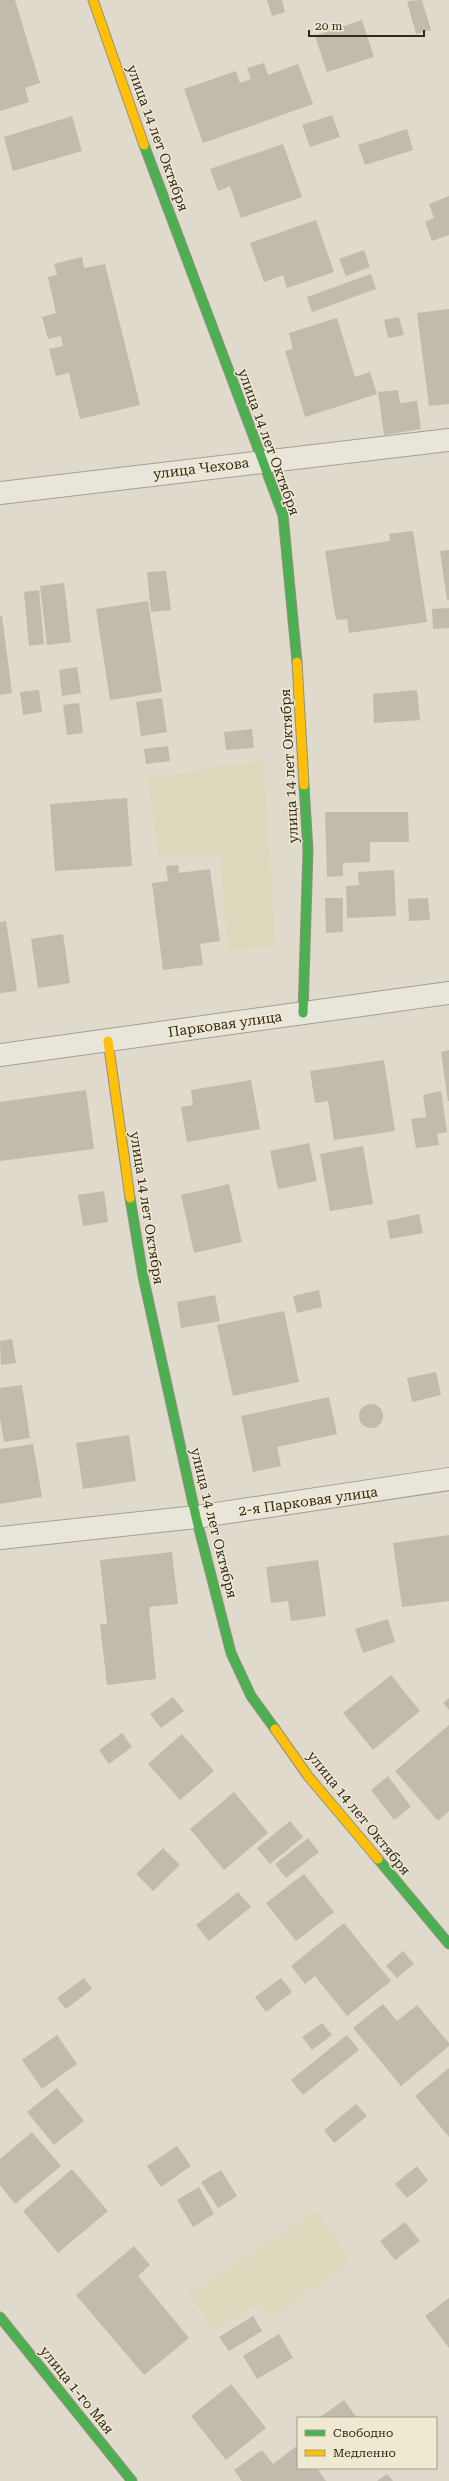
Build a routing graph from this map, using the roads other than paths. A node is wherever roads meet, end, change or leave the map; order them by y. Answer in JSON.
{"nodes":[{"id":1,"x":93,"y":0,"type":"edge"},
{"id":2,"x":449,"y":440,"type":"edge"},
{"id":3,"x":263,"y":461,"type":"junction"},
{"id":4,"x":0,"y":493,"type":"edge"},
{"id":5,"x":449,"y":993,"type":"edge"},
{"id":6,"x":304,"y":1013,"type":"junction"},
{"id":7,"x":108,"y":1041,"type":"junction"},
{"id":8,"x":0,"y":1055,"type":"edge"},
{"id":9,"x":449,"y":1479,"type":"edge"},
{"id":10,"x":196,"y":1517,"type":"junction"},
{"id":11,"x":0,"y":1538,"type":"edge"},
{"id":12,"x":449,"y":1944,"type":"edge"},
{"id":13,"x":0,"y":2317,"type":"edge"},
{"id":14,"x":132,"y":2481,"type":"edge"}],
"edges":[{"from":1,"to":3,"type":"street","name":"улица 14 лет Октября"},
{"from":2,"to":3,"type":"street","name":"улица Чехова"},
{"from":3,"to":4,"type":"street","name":"улица Чехова"},
{"from":3,"to":6,"type":"street","name":"улица 14 лет Октября"},
{"from":5,"to":6,"type":"street","name":"Парковая улица"},
{"from":6,"to":7,"type":"street","name":"Парковая улица"},
{"from":7,"to":8,"type":"street","name":"Парковая улица"},
{"from":7,"to":10,"type":"street","name":"улица 14 лет Октября"},
{"from":9,"to":10,"type":"street","name":"2-я Парковая улица"},
{"from":10,"to":11,"type":"street","name":"2-я Парковая улица"},
{"from":10,"to":12,"type":"street","name":"улица 14 лет Октября"},
{"from":13,"to":14,"type":"street","name":"улица 1-го Мая"}]}
